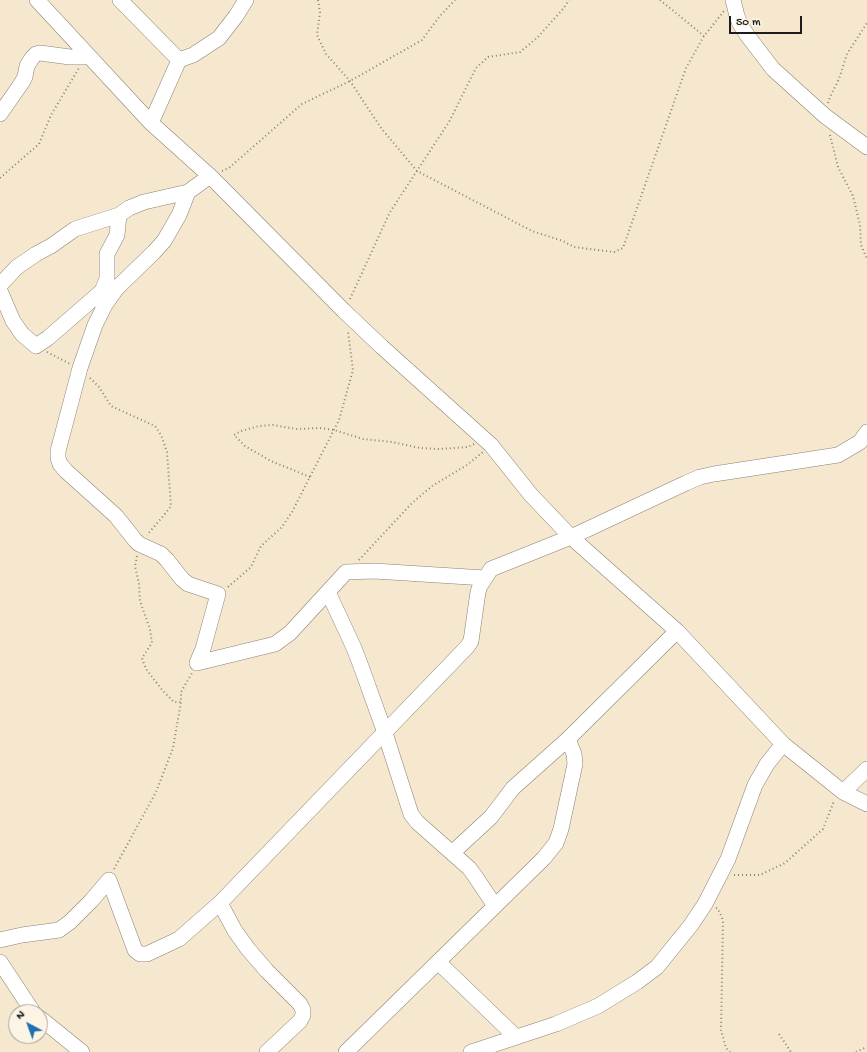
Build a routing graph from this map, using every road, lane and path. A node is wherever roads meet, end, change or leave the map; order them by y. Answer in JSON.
{"nodes":[{"id":1,"x":37,"y":0,"type":"edge"},
{"id":2,"x":120,"y":0,"type":"edge"},
{"id":3,"x":246,"y":0,"type":"edge"},
{"id":4,"x":318,"y":0,"type":"edge"},
{"id":5,"x":456,"y":0,"type":"edge"},
{"id":6,"x":569,"y":0,"type":"edge"},
{"id":7,"x":660,"y":0,"type":"edge"},
{"id":8,"x":733,"y":0,"type":"edge"},
{"id":9,"x":867,"y":23,"type":"edge"},
{"id":10,"x":704,"y":36,"type":"junction"},
{"id":11,"x":84,"y":57,"type":"joint"},
{"id":12,"x":179,"y":60,"type":"junction"},
{"id":13,"x":350,"y":81,"type":"junction"},
{"id":14,"x":0,"y":114,"type":"edge"},
{"id":15,"x":825,"y":116,"type":"junction"},
{"id":16,"x":151,"y":123,"type":"junction"},
{"id":17,"x":867,"y":147,"type":"edge"},
{"id":18,"x":418,"y":171,"type":"junction"},
{"id":19,"x":210,"y":176,"type":"junction"},
{"id":20,"x":0,"y":178,"type":"edge"},
{"id":21,"x":188,"y":192,"type":"junction"},
{"id":22,"x":119,"y":215,"type":"junction"},
{"id":23,"x":867,"y":259,"type":"edge"},
{"id":24,"x":0,"y":285,"type":"edge"},
{"id":25,"x":0,"y":291,"type":"edge"},
{"id":26,"x":344,"y":311,"type":"junction"},
{"id":27,"x":348,"y":332,"type":"dead end"},
{"id":28,"x":36,"y":346,"type":"junction"},
{"id":29,"x":80,"y":368,"type":"junction"},
{"id":30,"x":334,"y":430,"type":"junction"},
{"id":31,"x":867,"y":432,"type":"edge"},
{"id":32,"x":487,"y":441,"type":"junction"},
{"id":33,"x":310,"y":477,"type":"junction"},
{"id":34,"x":571,"y":536,"type":"junction"},
{"id":35,"x":139,"y":544,"type":"junction"},
{"id":36,"x":346,"y":572,"type":"junction"},
{"id":37,"x":485,"y":578,"type":"junction"},
{"id":38,"x":328,"y":592,"type":"junction"},
{"id":39,"x":218,"y":594,"type":"junction"},
{"id":40,"x":677,"y":631,"type":"junction"},
{"id":41,"x":197,"y":663,"type":"junction"},
{"id":42,"x":181,"y":702,"type":"junction"},
{"id":43,"x":385,"y":733,"type":"junction"},
{"id":44,"x":568,"y":739,"type":"junction"},
{"id":45,"x":783,"y":744,"type":"junction"},
{"id":46,"x":867,"y":769,"type":"edge"},
{"id":47,"x":843,"y":792,"type":"junction"},
{"id":48,"x":867,"y":804,"type":"edge"},
{"id":49,"x":452,"y":853,"type":"junction"},
{"id":50,"x":720,"y":875,"type":"junction"},
{"id":51,"x":109,"y":880,"type":"junction"},
{"id":52,"x":220,"y":903,"type":"junction"},
{"id":53,"x":705,"y":904,"type":"junction"},
{"id":54,"x":495,"y":906,"type":"junction"},
{"id":55,"x":0,"y":940,"type":"edge"},
{"id":56,"x":0,"y":962,"type":"edge"},
{"id":57,"x":438,"y":962,"type":"junction"},
{"id":58,"x":4,"y":980,"type":"edge"},
{"id":59,"x":26,"y":1004,"type":"edge"},
{"id":60,"x":48,"y":1024,"type":"edge"},
{"id":61,"x":780,"y":1034,"type":"dead end"},
{"id":62,"x":516,"y":1037,"type":"junction"},
{"id":63,"x":867,"y":1047,"type":"edge"},
{"id":64,"x":82,"y":1052,"type":"edge"},
{"id":65,"x":267,"y":1052,"type":"edge"},
{"id":66,"x":346,"y":1052,"type":"edge"},
{"id":67,"x":471,"y":1052,"type":"edge"},
{"id":68,"x":730,"y":1052,"type":"edge"},
{"id":69,"x":791,"y":1052,"type":"edge"},
{"id":70,"x":856,"y":1052,"type":"edge"}],
"edges":[{"from":1,"to":16,"type":"street"},
{"from":2,"to":12,"type":"street"},
{"from":3,"to":12,"type":"street"},
{"from":4,"to":13,"type":"path"},
{"from":5,"to":13,"type":"path"},
{"from":6,"to":18,"type":"path"},
{"from":7,"to":10,"type":"path"},
{"from":8,"to":10,"type":"path"},
{"from":8,"to":15,"type":"street"},
{"from":9,"to":15,"type":"path"},
{"from":10,"to":18,"type":"path"},
{"from":11,"to":14,"type":"street"},
{"from":11,"to":20,"type":"path"},
{"from":12,"to":16,"type":"street"},
{"from":13,"to":18,"type":"path"},
{"from":13,"to":19,"type":"path"},
{"from":15,"to":17,"type":"street"},
{"from":15,"to":23,"type":"path"},
{"from":16,"to":19,"type":"street"},
{"from":18,"to":26,"type":"path"},
{"from":19,"to":21,"type":"street"},
{"from":19,"to":26,"type":"street"},
{"from":21,"to":22,"type":"street"},
{"from":21,"to":29,"type":"street"},
{"from":22,"to":24,"type":"street"},
{"from":22,"to":28,"type":"street"},
{"from":25,"to":28,"type":"street"},
{"from":26,"to":32,"type":"street"},
{"from":27,"to":30,"type":"path"},
{"from":28,"to":29,"type":"path"},
{"from":29,"to":35,"type":"street"},
{"from":29,"to":35,"type":"path"},
{"from":30,"to":32,"type":"path"},
{"from":30,"to":33,"type":"path"},
{"from":30,"to":33,"type":"path"},
{"from":31,"to":34,"type":"street"},
{"from":32,"to":34,"type":"street"},
{"from":32,"to":36,"type":"path"},
{"from":33,"to":39,"type":"path"},
{"from":34,"to":37,"type":"street"},
{"from":34,"to":40,"type":"street"},
{"from":35,"to":39,"type":"street"},
{"from":35,"to":42,"type":"path"},
{"from":36,"to":37,"type":"street"},
{"from":36,"to":38,"type":"street"},
{"from":37,"to":43,"type":"street"},
{"from":38,"to":41,"type":"street"},
{"from":38,"to":43,"type":"street"},
{"from":39,"to":41,"type":"street"},
{"from":40,"to":44,"type":"street"},
{"from":40,"to":45,"type":"street"},
{"from":41,"to":42,"type":"path"},
{"from":42,"to":51,"type":"path"},
{"from":43,"to":49,"type":"street"},
{"from":43,"to":52,"type":"street"},
{"from":44,"to":49,"type":"street"},
{"from":44,"to":54,"type":"street"},
{"from":45,"to":47,"type":"street"},
{"from":45,"to":50,"type":"street"},
{"from":46,"to":47,"type":"street"},
{"from":47,"to":48,"type":"street"},
{"from":47,"to":50,"type":"path"},
{"from":49,"to":54,"type":"street"},
{"from":50,"to":53,"type":"street"},
{"from":51,"to":52,"type":"street"},
{"from":51,"to":55,"type":"street"},
{"from":52,"to":65,"type":"street"},
{"from":53,"to":62,"type":"street"},
{"from":53,"to":68,"type":"path"},
{"from":54,"to":57,"type":"street"},
{"from":56,"to":58,"type":"street"},
{"from":57,"to":62,"type":"street"},
{"from":57,"to":66,"type":"street"},
{"from":58,"to":59,"type":"street"},
{"from":60,"to":64,"type":"street"},
{"from":61,"to":69,"type":"path"},
{"from":62,"to":67,"type":"street"},
{"from":63,"to":70,"type":"path"}]}
